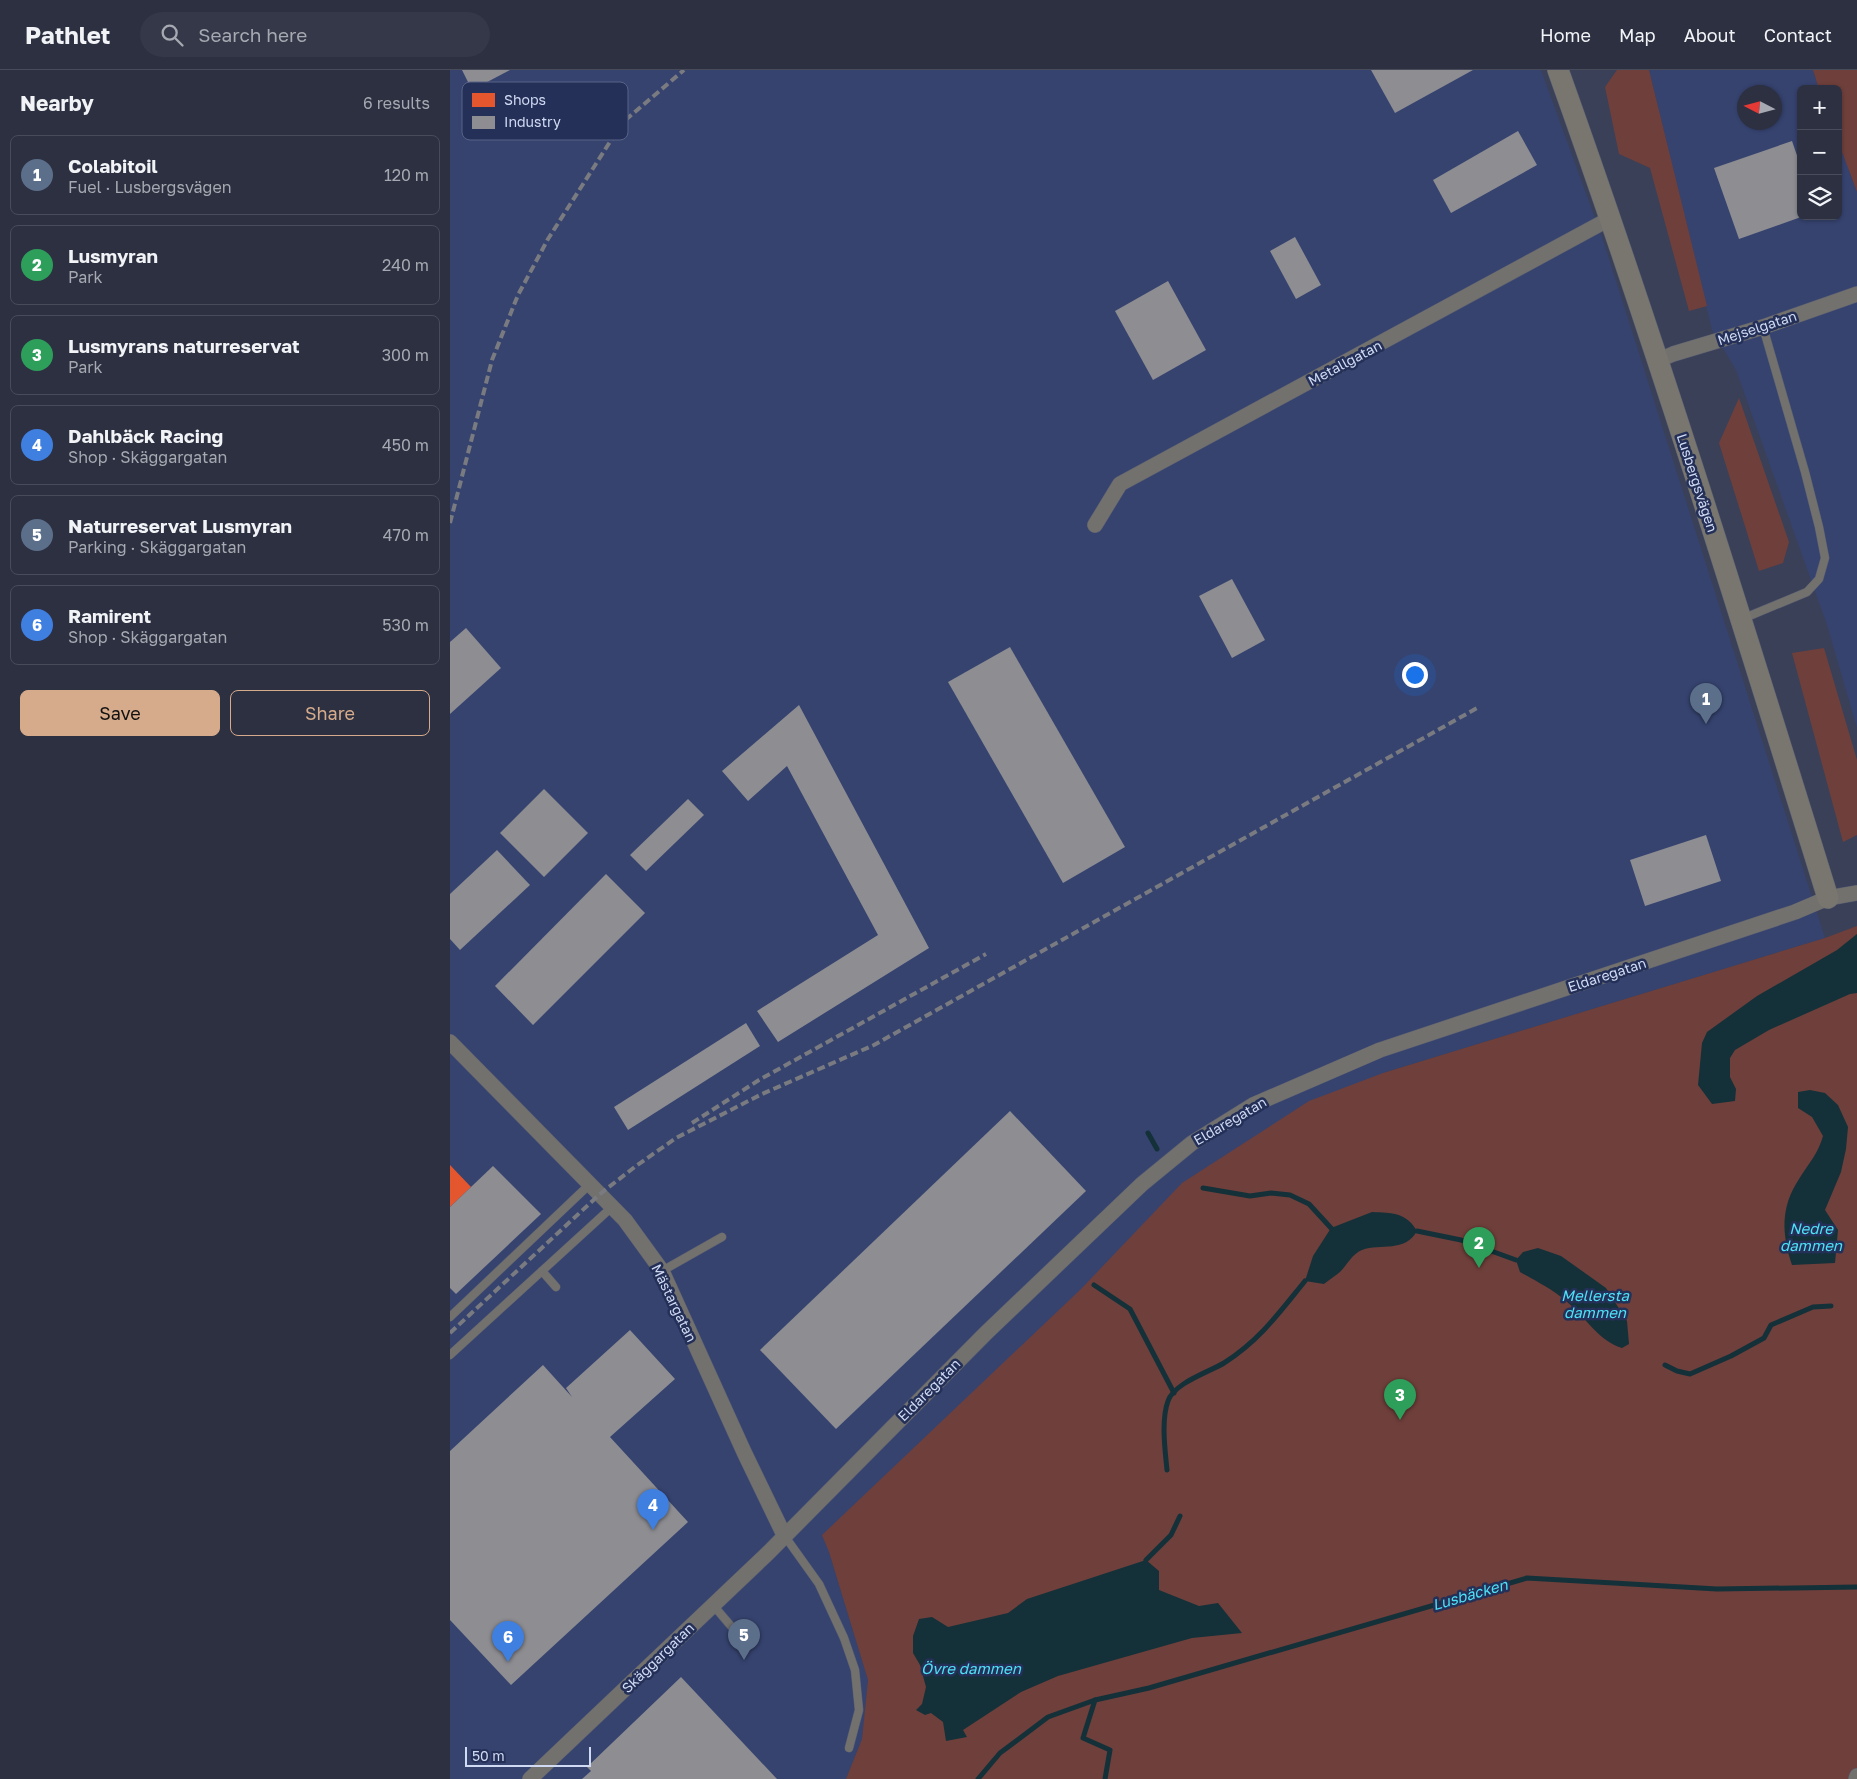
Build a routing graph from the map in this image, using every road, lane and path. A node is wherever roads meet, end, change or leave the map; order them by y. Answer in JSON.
{"nodes":[{"id":1,"x":1558,"y":70,"type":"edge"},
{"id":2,"x":1611,"y":218,"type":"junction"},
{"id":3,"x":1857,"y":294,"type":"edge"},
{"id":4,"x":1763,"y":328,"type":"junction"},
{"id":5,"x":1657,"y":361,"type":"junction"},
{"id":6,"x":1095,"y":525,"type":"dead end"},
{"id":7,"x":1742,"y":619,"type":"junction"},
{"id":8,"x":1857,"y":893,"type":"edge"},
{"id":9,"x":1828,"y":898,"type":"junction"},
{"id":10,"x":450,"y":1042,"type":"edge"},
{"id":11,"x":590,"y":1184,"type":"junction"},
{"id":12,"x":612,"y":1206,"type":"junction"},
{"id":13,"x":722,"y":1237,"type":"dead end"},
{"id":14,"x":542,"y":1271,"type":"junction"},
{"id":15,"x":662,"y":1271,"type":"junction"},
{"id":16,"x":556,"y":1287,"type":"dead end"},
{"id":17,"x":450,"y":1317,"type":"edge"},
{"id":18,"x":450,"y":1354,"type":"edge"},
{"id":19,"x":784,"y":1535,"type":"junction"},
{"id":20,"x":713,"y":1605,"type":"junction"},
{"id":21,"x":742,"y":1639,"type":"dead end"},
{"id":22,"x":849,"y":1748,"type":"dead end"},
{"id":23,"x":530,"y":1779,"type":"edge"}],
"edges":[{"from":1,"to":2,"type":"street","name":"Lusbergsvägen"},
{"from":2,"to":5,"type":"street","name":"Lusbergsvägen"},
{"from":2,"to":6,"type":"street","name":"Metallgatan"},
{"from":3,"to":4,"type":"street","name":"Mejselgatan"},
{"from":4,"to":5,"type":"street","name":"Mejselgatan"},
{"from":4,"to":7,"type":"lane"},
{"from":5,"to":7,"type":"street","name":"Lusbergsvägen"},
{"from":7,"to":9,"type":"street","name":"Lusbergsvägen"},
{"from":8,"to":9,"type":"street","name":"Eldaregatan"},
{"from":9,"to":19,"type":"street","name":"Eldaregatan"},
{"from":10,"to":11,"type":"street","name":"Mästargatan"},
{"from":11,"to":12,"type":"street","name":"Mästargatan"},
{"from":11,"to":17,"type":"lane"},
{"from":12,"to":14,"type":"lane"},
{"from":12,"to":15,"type":"street","name":"Mästargatan"},
{"from":13,"to":15,"type":"lane"},
{"from":14,"to":16,"type":"lane"},
{"from":14,"to":18,"type":"lane"},
{"from":15,"to":19,"type":"street","name":"Mästargatan"},
{"from":19,"to":20,"type":"street","name":"Skäggargatan"},
{"from":19,"to":22,"type":"lane"},
{"from":20,"to":21,"type":"lane"},
{"from":20,"to":23,"type":"street","name":"Skäggargatan"}]}
